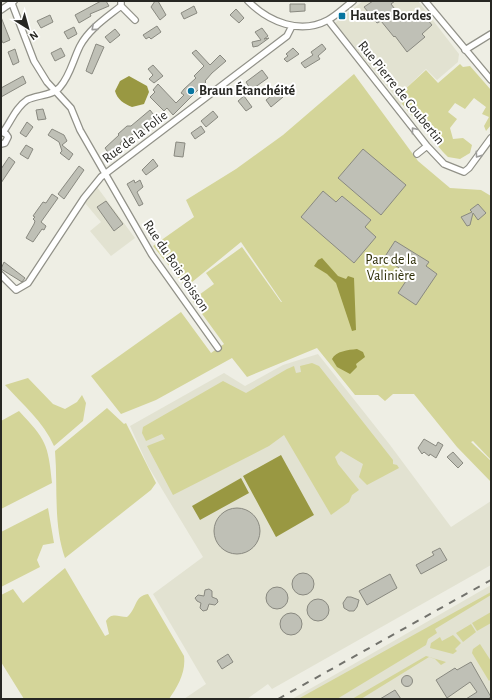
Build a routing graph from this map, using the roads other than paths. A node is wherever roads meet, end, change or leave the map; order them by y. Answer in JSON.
{"nodes":[{"id":1,"x":12,"y":1,"type":"edge"},
{"id":2,"x":248,"y":1,"type":"edge"},
{"id":3,"x":353,"y":1,"type":"edge"},
{"id":4,"x":425,"y":1,"type":"edge"},
{"id":5,"x":121,"y":3,"type":"edge"},
{"id":6,"x":1,"y":10,"type":"edge"},
{"id":7,"x":135,"y":20,"type":"dead end"},
{"id":8,"x":328,"y":20,"type":"junction"},
{"id":9,"x":292,"y":26,"type":"junction"},
{"id":10,"x":491,"y":34,"type":"edge"},
{"id":11,"x":465,"y":50,"type":"junction"},
{"id":12,"x":491,"y":80,"type":"edge"},
{"id":13,"x":56,"y":91,"type":"junction"},
{"id":14,"x":2,"y":132,"type":"edge"},
{"id":15,"x":491,"y":138,"type":"edge"},
{"id":16,"x":1,"y":144,"type":"edge"},
{"id":17,"x":427,"y":146,"type":"junction"},
{"id":18,"x":417,"y":154,"type":"dead end"},
{"id":19,"x":106,"y":174,"type":"junction"},
{"id":20,"x":1,"y":275,"type":"edge"},
{"id":21,"x":218,"y":348,"type":"dead end"}],
"edges":[{"from":1,"to":6,"type":"street"},
{"from":1,"to":13,"type":"street","name":"Rue du Bois Poisson"},
{"from":2,"to":9,"type":"street"},
{"from":3,"to":8,"type":"street"},
{"from":4,"to":11,"type":"street"},
{"from":5,"to":7,"type":"street"},
{"from":5,"to":13,"type":"street","one_way":true},
{"from":8,"to":9,"type":"street"},
{"from":17,"to":8,"type":"street","name":"Rue Pierre de Coubertin","one_way":true},
{"from":9,"to":19,"type":"street","name":"Rue de la Folie"},
{"from":10,"to":11,"type":"street"},
{"from":11,"to":12,"type":"street"},
{"from":13,"to":14,"type":"street"},
{"from":13,"to":19,"type":"street","name":"Rue du Bois Poisson"},
{"from":14,"to":16,"type":"street"},
{"from":15,"to":17,"type":"street","name":"Rue Pierre de Coubertin","one_way":true},
{"from":17,"to":18,"type":"street"},
{"from":19,"to":20,"type":"street","name":"Rue de la Folie"},
{"from":19,"to":21,"type":"street","name":"Rue du Bois Poisson"}]}
